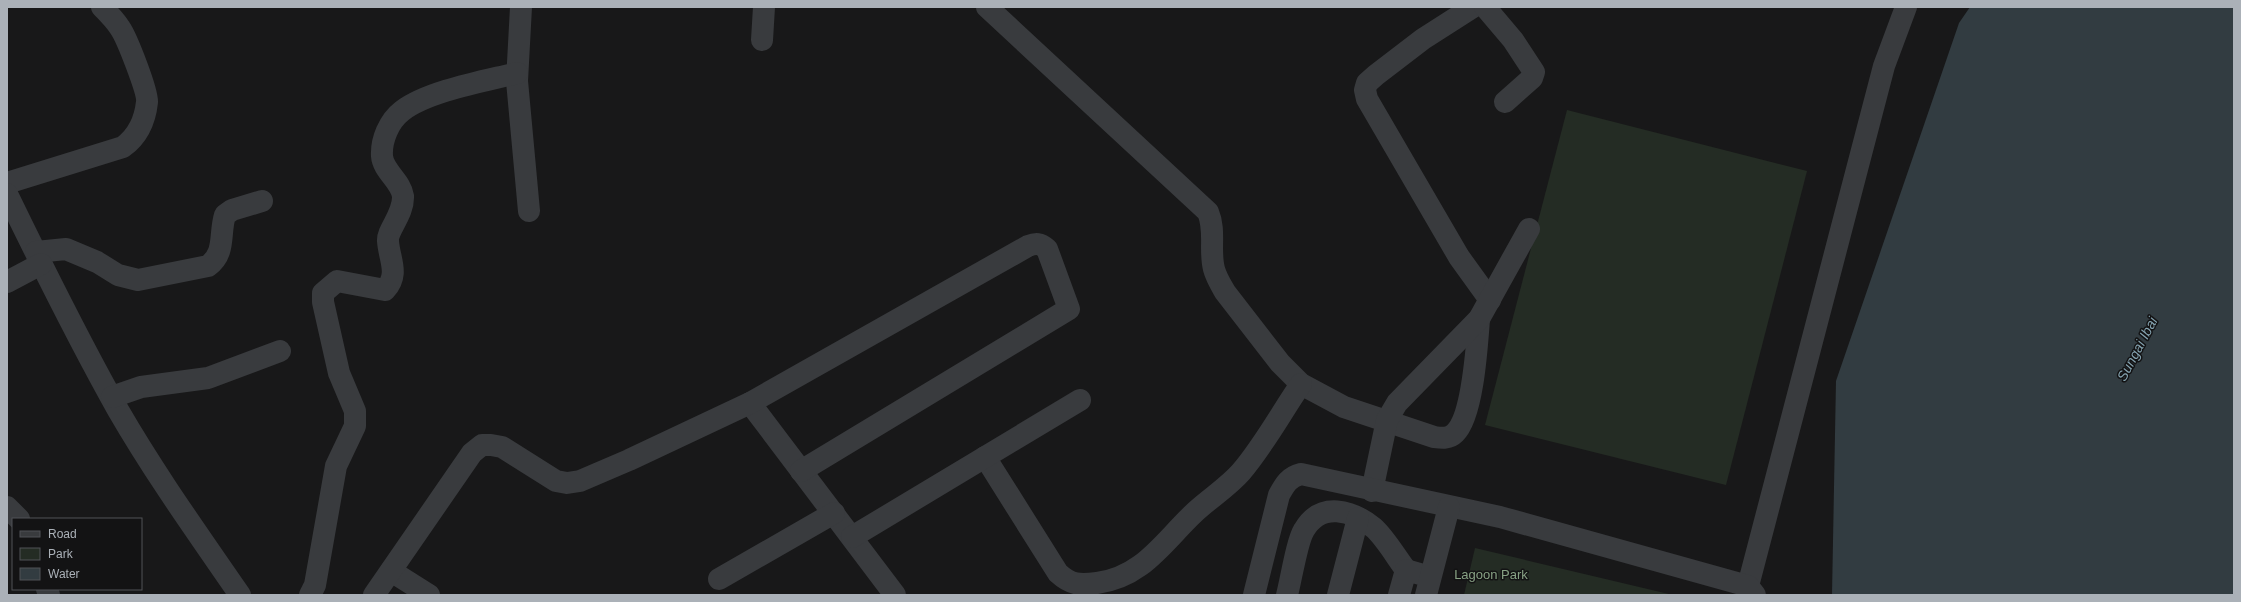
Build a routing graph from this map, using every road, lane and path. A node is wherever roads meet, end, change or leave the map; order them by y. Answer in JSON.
{"nodes":[{"id":1,"x":102,"y":7,"type":"edge"},
{"id":2,"x":521,"y":7,"type":"edge"},
{"id":3,"x":764,"y":7,"type":"edge"},
{"id":4,"x":987,"y":7,"type":"edge"},
{"id":5,"x":1473,"y":7,"type":"edge"},
{"id":6,"x":1485,"y":7,"type":"edge"},
{"id":7,"x":1906,"y":7,"type":"edge"},
{"id":8,"x":762,"y":40,"type":"dead end"},
{"id":9,"x":517,"y":73,"type":"junction"},
{"id":10,"x":1505,"y":102,"type":"dead end"},
{"id":11,"x":7,"y":182,"type":"edge"},
{"id":12,"x":7,"y":194,"type":"edge"},
{"id":13,"x":262,"y":201,"type":"dead end"},
{"id":14,"x":529,"y":211,"type":"dead end"},
{"id":15,"x":1529,"y":229,"type":"dead end"},
{"id":16,"x":43,"y":267,"type":"junction"},
{"id":17,"x":7,"y":282,"type":"edge"},
{"id":18,"x":1490,"y":300,"type":"junction"},
{"id":19,"x":1479,"y":320,"type":"junction"},
{"id":20,"x":280,"y":351,"type":"dead end"},
{"id":21,"x":1301,"y":384,"type":"junction"},
{"id":22,"x":112,"y":397,"type":"junction"},
{"id":23,"x":1080,"y":400,"type":"dead end"},
{"id":24,"x":750,"y":402,"type":"junction"},
{"id":25,"x":1387,"y":420,"type":"junction"},
{"id":26,"x":985,"y":457,"type":"junction"},
{"id":27,"x":802,"y":470,"type":"junction"},
{"id":28,"x":1374,"y":484,"type":"junction"},
{"id":29,"x":7,"y":507,"type":"edge"},
{"id":30,"x":1449,"y":507,"type":"junction"},
{"id":31,"x":834,"y":513,"type":"junction"},
{"id":32,"x":18,"y":518,"type":"edge"},
{"id":33,"x":1358,"y":518,"type":"junction"},
{"id":34,"x":852,"y":537,"type":"junction"},
{"id":35,"x":391,"y":570,"type":"junction"},
{"id":36,"x":1406,"y":570,"type":"junction"},
{"id":37,"x":719,"y":579,"type":"dead end"},
{"id":38,"x":1752,"y":583,"type":"edge"},
{"id":39,"x":1428,"y":586,"type":"edge"},
{"id":40,"x":240,"y":595,"type":"edge"},
{"id":41,"x":310,"y":595,"type":"edge"},
{"id":42,"x":374,"y":595,"type":"edge"},
{"id":43,"x":429,"y":595,"type":"edge"},
{"id":44,"x":895,"y":595,"type":"edge"},
{"id":45,"x":1254,"y":595,"type":"edge"},
{"id":46,"x":1287,"y":595,"type":"edge"},
{"id":47,"x":1338,"y":595,"type":"edge"},
{"id":48,"x":1399,"y":595,"type":"edge"}],
"edges":[{"from":1,"to":11,"type":"street"},
{"from":2,"to":9,"type":"street"},
{"from":3,"to":8,"type":"street"},
{"from":4,"to":21,"type":"street"},
{"from":5,"to":18,"type":"street"},
{"from":6,"to":10,"type":"street"},
{"from":7,"to":38,"type":"street"},
{"from":9,"to":14,"type":"street"},
{"from":9,"to":41,"type":"street"},
{"from":12,"to":16,"type":"street"},
{"from":13,"to":16,"type":"street"},
{"from":15,"to":18,"type":"street"},
{"from":16,"to":17,"type":"street"},
{"from":16,"to":22,"type":"street"},
{"from":18,"to":19,"type":"street"},
{"from":19,"to":25,"type":"street"},
{"from":19,"to":25,"type":"street"},
{"from":20,"to":22,"type":"street"},
{"from":21,"to":25,"type":"street"},
{"from":21,"to":26,"type":"street"},
{"from":22,"to":40,"type":"street"},
{"from":23,"to":26,"type":"street"},
{"from":24,"to":27,"type":"street"},
{"from":24,"to":27,"type":"street"},
{"from":24,"to":35,"type":"street"},
{"from":25,"to":28,"type":"street"},
{"from":26,"to":34,"type":"street"},
{"from":27,"to":31,"type":"street"},
{"from":28,"to":30,"type":"street"},
{"from":28,"to":45,"type":"street"},
{"from":29,"to":32,"type":"street"},
{"from":30,"to":38,"type":"street"},
{"from":30,"to":39,"type":"street"},
{"from":31,"to":34,"type":"street"},
{"from":31,"to":37,"type":"street"},
{"from":33,"to":36,"type":"street"},
{"from":33,"to":46,"type":"street"},
{"from":33,"to":47,"type":"street"},
{"from":34,"to":44,"type":"street"},
{"from":35,"to":42,"type":"street"},
{"from":35,"to":43,"type":"street"},
{"from":36,"to":39,"type":"street"},
{"from":36,"to":48,"type":"street"}]}
